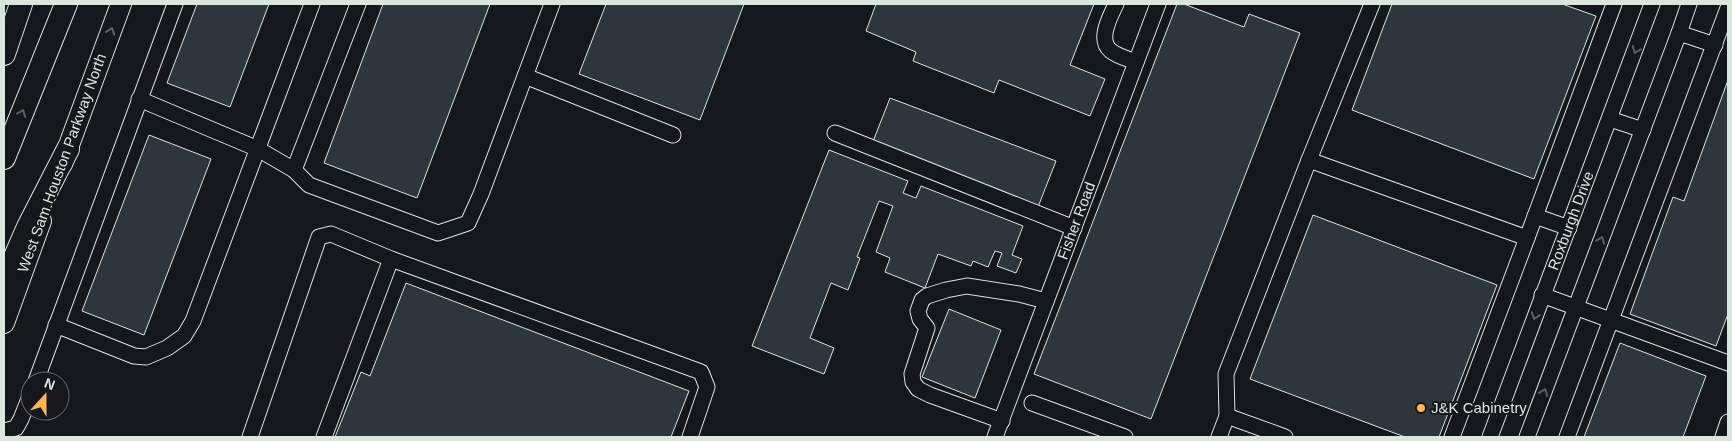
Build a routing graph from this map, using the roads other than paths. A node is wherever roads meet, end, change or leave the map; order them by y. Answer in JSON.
{"nodes":[{"id":1,"x":21,"y":4,"type":"edge"},
{"id":2,"x":66,"y":4,"type":"edge"},
{"id":3,"x":121,"y":4,"type":"edge"},
{"id":4,"x":176,"y":4,"type":"edge"},
{"id":5,"x":312,"y":4,"type":"edge"},
{"id":6,"x":358,"y":4,"type":"edge"},
{"id":7,"x":552,"y":4,"type":"edge"},
{"id":8,"x":1116,"y":4,"type":"edge"},
{"id":9,"x":1158,"y":4,"type":"edge"},
{"id":10,"x":1372,"y":4,"type":"edge"},
{"id":11,"x":1614,"y":4,"type":"edge"},
{"id":12,"x":1652,"y":4,"type":"edge"},
{"id":13,"x":1689,"y":4,"type":"edge"},
{"id":14,"x":1728,"y":8,"type":"edge"},
{"id":15,"x":1679,"y":33,"type":"junction"},
{"id":16,"x":1714,"y":45,"type":"junction"},
{"id":17,"x":4,"y":54,"type":"edge"},
{"id":18,"x":1136,"y":62,"type":"junction"},
{"id":19,"x":525,"y":76,"type":"junction"},
{"id":20,"x":139,"y":100,"type":"junction"},
{"id":21,"x":1610,"y":119,"type":"junction"},
{"id":22,"x":1643,"y":130,"type":"junction"},
{"id":23,"x":835,"y":133,"type":"dead end"},
{"id":24,"x":673,"y":136,"type":"dead end"},
{"id":25,"x":68,"y":149,"type":"junction"},
{"id":26,"x":258,"y":149,"type":"junction"},
{"id":27,"x":4,"y":158,"type":"edge"},
{"id":28,"x":1309,"y":160,"type":"junction"},
{"id":29,"x":294,"y":170,"type":"junction"},
{"id":30,"x":1535,"y":216,"type":"junction"},
{"id":31,"x":1074,"y":228,"type":"junction"},
{"id":32,"x":1569,"y":228,"type":"junction"},
{"id":33,"x":1527,"y":238,"type":"junction"},
{"id":34,"x":391,"y":259,"type":"junction"},
{"id":35,"x":4,"y":282,"type":"edge"},
{"id":36,"x":1542,"y":295,"type":"junction"},
{"id":37,"x":1046,"y":302,"type":"junction"},
{"id":38,"x":1576,"y":306,"type":"junction"},
{"id":39,"x":1612,"y":319,"type":"junction"},
{"id":40,"x":4,"y":323,"type":"edge"},
{"id":41,"x":56,"y":325,"type":"junction"},
{"id":42,"x":1728,"y":363,"type":"edge"},
{"id":43,"x":40,"y":371,"type":"edge"},
{"id":44,"x":1032,"y":403,"type":"dead end"},
{"id":45,"x":1227,"y":416,"type":"junction"},
{"id":46,"x":20,"y":421,"type":"edge"},
{"id":47,"x":1002,"y":421,"type":"junction"},
{"id":48,"x":1728,"y":422,"type":"edge"},
{"id":49,"x":4,"y":432,"type":"edge"},
{"id":50,"x":250,"y":437,"type":"edge"},
{"id":51,"x":324,"y":437,"type":"edge"},
{"id":52,"x":690,"y":437,"type":"edge"},
{"id":53,"x":995,"y":437,"type":"edge"},
{"id":54,"x":1125,"y":437,"type":"edge"},
{"id":55,"x":1219,"y":437,"type":"edge"},
{"id":56,"x":1285,"y":437,"type":"edge"},
{"id":57,"x":1452,"y":437,"type":"edge"},
{"id":58,"x":1490,"y":437,"type":"edge"},
{"id":59,"x":1527,"y":437,"type":"edge"},
{"id":60,"x":1567,"y":437,"type":"edge"},
{"id":61,"x":1722,"y":437,"type":"edge"}],
"edges":[{"from":1,"to":17,"type":"highway"},
{"from":27,"to":2,"type":"highway","one_way":true},
{"from":25,"to":3,"type":"main road","name":"West Sam Houston Parkway North","one_way":true},
{"from":4,"to":20,"type":"street"},
{"from":5,"to":26,"type":"street"},
{"from":6,"to":29,"type":"street"},
{"from":7,"to":19,"type":"street"},
{"from":8,"to":18,"type":"street"},
{"from":9,"to":18,"type":"street","name":"Fisher Road"},
{"from":10,"to":28,"type":"street"},
{"from":11,"to":30,"type":"street"},
{"from":12,"to":21,"type":"street","name":"Roxburgh Drive","one_way":true},
{"from":13,"to":15,"type":"street"},
{"from":14,"to":16,"type":"street"},
{"from":15,"to":16,"type":"street"},
{"from":15,"to":22,"type":"street"},
{"from":16,"to":39,"type":"street"},
{"from":18,"to":31,"type":"street","name":"Fisher Road"},
{"from":19,"to":24,"type":"street"},
{"from":19,"to":29,"type":"street"},
{"from":20,"to":26,"type":"street"},
{"from":20,"to":41,"type":"street"},
{"from":21,"to":22,"type":"street"},
{"from":21,"to":32,"type":"street","name":"Roxburgh Drive"},
{"from":38,"to":22,"type":"street","one_way":true},
{"from":23,"to":31,"type":"street"},
{"from":25,"to":35,"type":"highway"},
{"from":25,"to":40,"type":"main road","name":"West Sam Houston Parkway North"},
{"from":26,"to":29,"type":"street"},
{"from":26,"to":41,"type":"street"},
{"from":28,"to":33,"type":"street"},
{"from":28,"to":45,"type":"street"},
{"from":30,"to":32,"type":"street"},
{"from":30,"to":33,"type":"street"},
{"from":31,"to":37,"type":"street","name":"Fisher Road"},
{"from":32,"to":36,"type":"street","name":"Roxburgh Drive"},
{"from":33,"to":57,"type":"street"},
{"from":34,"to":50,"type":"street"},
{"from":34,"to":51,"type":"street"},
{"from":34,"to":52,"type":"street"},
{"from":36,"to":38,"type":"street"},
{"from":36,"to":58,"type":"street","name":"Roxburgh Drive","one_way":true},
{"from":37,"to":47,"type":"street","name":"Fisher Road"},
{"from":37,"to":47,"type":"street"},
{"from":38,"to":39,"type":"street"},
{"from":59,"to":38,"type":"street","one_way":true},
{"from":39,"to":42,"type":"street"},
{"from":39,"to":60,"type":"street"},
{"from":41,"to":43,"type":"street"},
{"from":44,"to":54,"type":"street"},
{"from":45,"to":55,"type":"street"},
{"from":45,"to":56,"type":"street"},
{"from":46,"to":49,"type":"street"},
{"from":47,"to":53,"type":"street","name":"Fisher Road"},
{"from":48,"to":61,"type":"street"}]}
